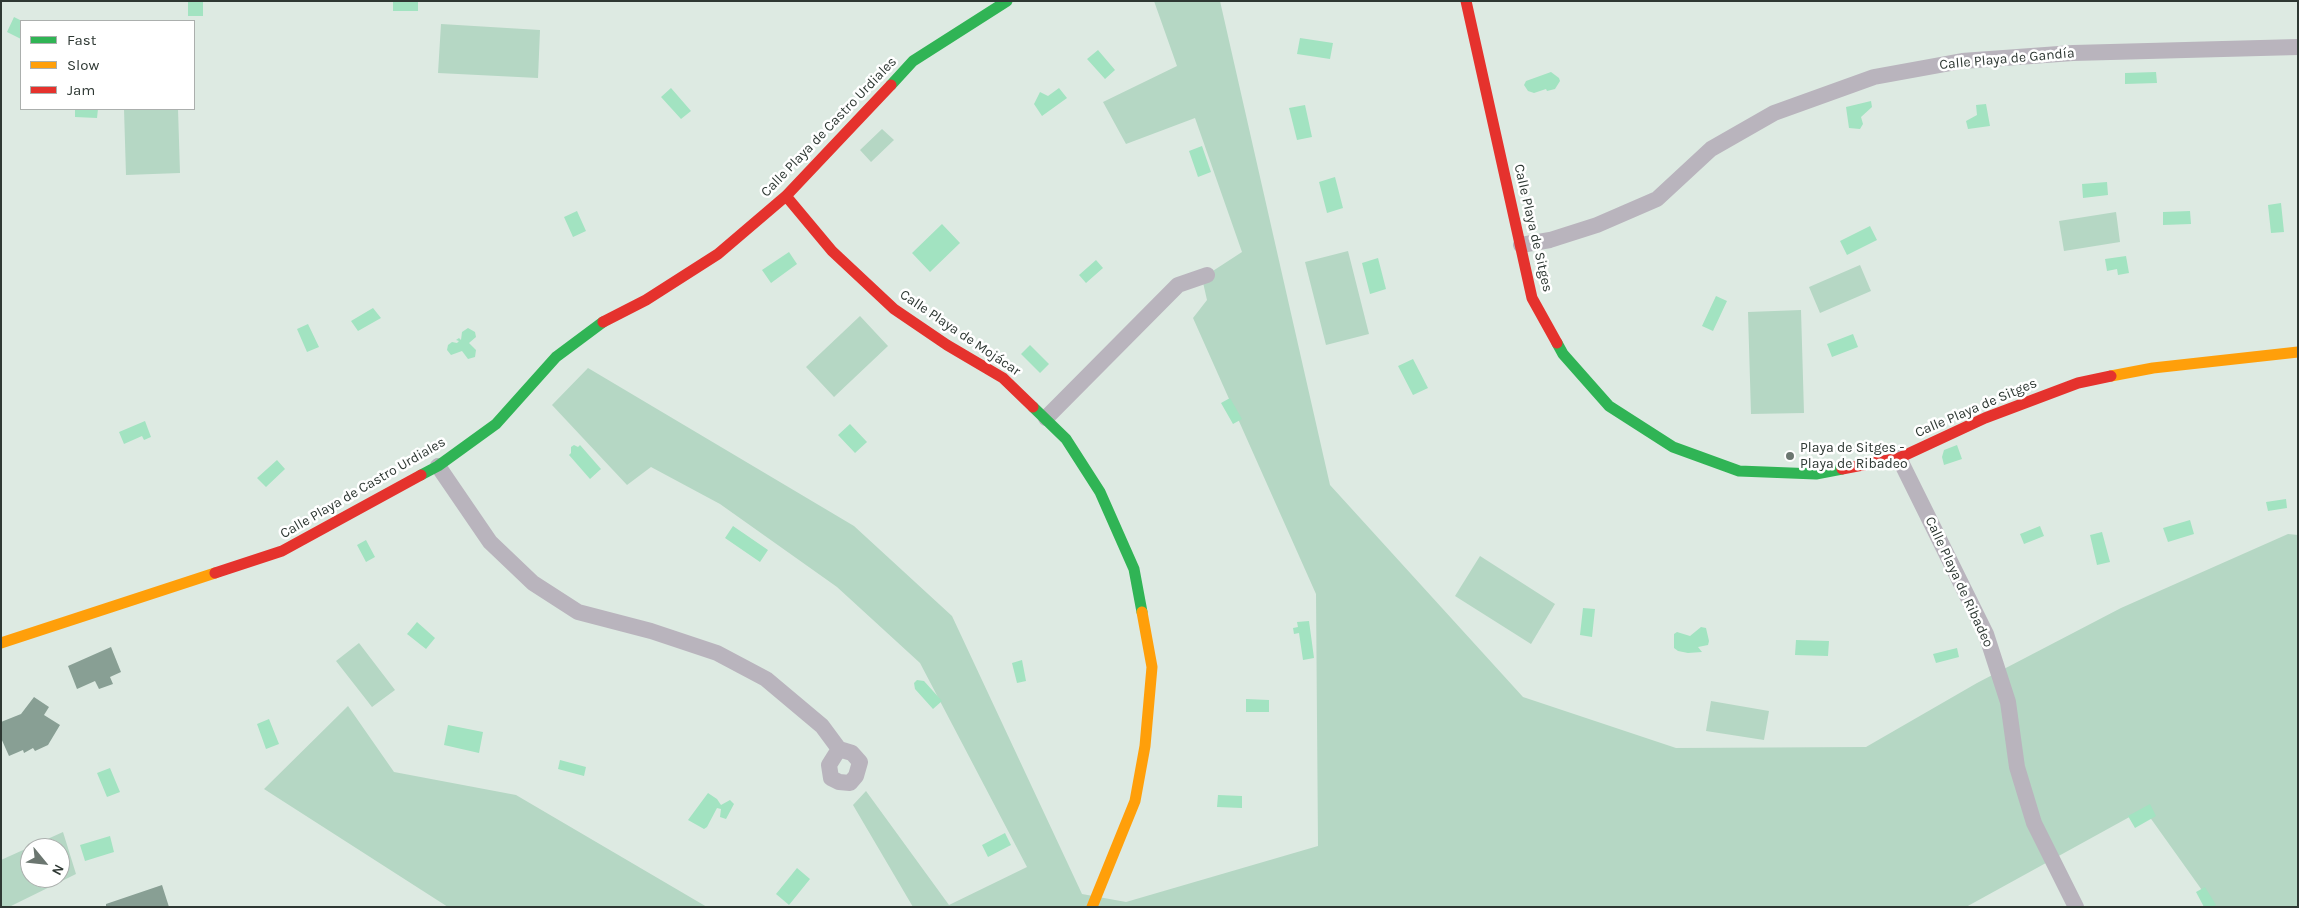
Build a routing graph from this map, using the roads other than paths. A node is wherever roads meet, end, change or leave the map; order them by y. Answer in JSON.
{"nodes":[{"id":1,"x":1007,"y":1,"type":"edge"},
{"id":2,"x":1466,"y":1,"type":"edge"},
{"id":3,"x":2298,"y":47,"type":"edge"},
{"id":4,"x":786,"y":196,"type":"junction"},
{"id":5,"x":1521,"y":245,"type":"junction"},
{"id":6,"x":1207,"y":275,"type":"dead end"},
{"id":7,"x":2298,"y":352,"type":"edge"},
{"id":8,"x":1046,"y":418,"type":"junction"},
{"id":9,"x":1899,"y":458,"type":"junction"},
{"id":10,"x":438,"y":466,"type":"junction"},
{"id":11,"x":1,"y":643,"type":"edge"},
{"id":12,"x":839,"y":750,"type":"dead end"},
{"id":13,"x":1092,"y":907,"type":"edge"},
{"id":14,"x":2076,"y":907,"type":"edge"}],
"edges":[{"from":1,"to":4,"type":"street","name":"Calle Playa de Castro Urdiales"},
{"from":2,"to":5,"type":"street","name":"Calle Playa de Sitges"},
{"from":3,"to":5,"type":"street","name":"Calle Playa de Gandía"},
{"from":4,"to":8,"type":"street","name":"Calle Playa de Mojácar"},
{"from":4,"to":10,"type":"street","name":"Calle Playa de Castro Urdiales"},
{"from":5,"to":9,"type":"street","name":"Calle Playa de Sitges"},
{"from":6,"to":8,"type":"street"},
{"from":7,"to":9,"type":"street","name":"Calle Playa de Sitges"},
{"from":8,"to":13,"type":"street","name":"Calle Playa de Mojácar"},
{"from":9,"to":14,"type":"street","name":"Calle Playa de Ribadeo"},
{"from":10,"to":11,"type":"street","name":"Calle Playa de Castro Urdiales"},
{"from":10,"to":12,"type":"street"}]}
